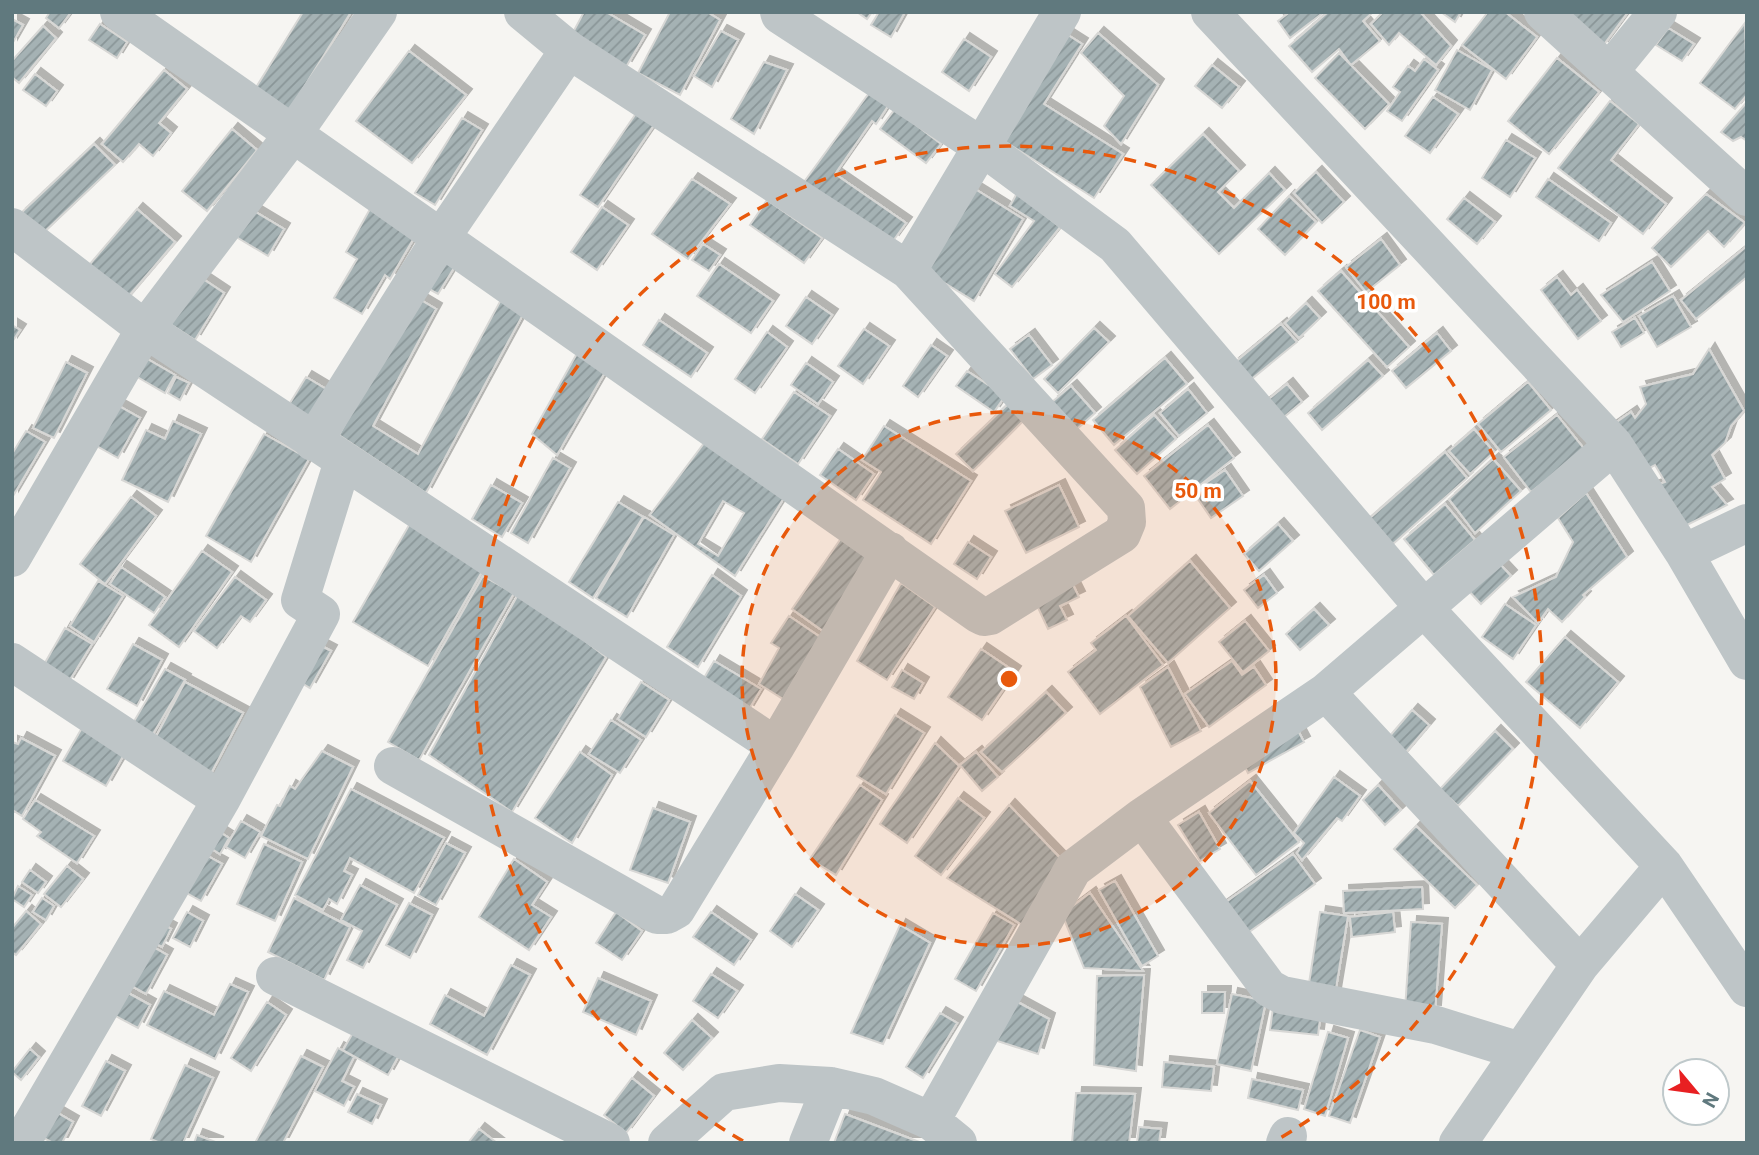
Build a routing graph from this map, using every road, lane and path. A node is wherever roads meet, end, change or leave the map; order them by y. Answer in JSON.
{"nodes":[{"id":1,"x":119,"y":12,"type":"edge"},
{"id":2,"x":377,"y":12,"type":"edge"},
{"id":3,"x":523,"y":12,"type":"edge"},
{"id":4,"x":779,"y":12,"type":"edge"},
{"id":5,"x":1062,"y":12,"type":"edge"},
{"id":6,"x":1543,"y":12,"type":"edge"},
{"id":7,"x":1658,"y":12,"type":"edge"},
{"id":8,"x":1229,"y":19,"type":"edge"},
{"id":9,"x":569,"y":50,"type":"junction"},
{"id":10,"x":1609,"y":72,"type":"junction"},
{"id":11,"x":293,"y":134,"type":"junction"},
{"id":12,"x":981,"y":146,"type":"junction"},
{"id":13,"x":1747,"y":197,"type":"edge"},
{"id":14,"x":12,"y":227,"type":"edge"},
{"id":15,"x":441,"y":238,"type":"junction"},
{"id":16,"x":908,"y":270,"type":"junction"},
{"id":17,"x":145,"y":328,"type":"junction"},
{"id":18,"x":1614,"y":445,"type":"junction"},
{"id":19,"x":328,"y":451,"type":"junction"},
{"id":20,"x":1747,"y":523,"type":"edge"},
{"id":21,"x":890,"y":551,"type":"junction"},
{"id":22,"x":1684,"y":553,"type":"junction"},
{"id":23,"x":12,"y":558,"type":"edge"},
{"id":24,"x":1424,"y":608,"type":"junction"},
{"id":25,"x":1747,"y":661,"type":"edge"},
{"id":26,"x":12,"y":662,"type":"edge"},
{"id":27,"x":1326,"y":692,"type":"junction"},
{"id":28,"x":776,"y":746,"type":"junction"},
{"id":29,"x":393,"y":766,"type":"dead end"},
{"id":30,"x":221,"y":800,"type":"junction"},
{"id":31,"x":1142,"y":817,"type":"junction"},
{"id":32,"x":1664,"y":866,"type":"junction"},
{"id":33,"x":1580,"y":965,"type":"junction"},
{"id":34,"x":275,"y":976,"type":"dead end"},
{"id":35,"x":1747,"y":988,"type":"edge"},
{"id":36,"x":1520,"y":1051,"type":"junction"},
{"id":37,"x":831,"y":1086,"type":"junction"},
{"id":38,"x":944,"y":1132,"type":"edge"},
{"id":39,"x":21,"y":1143,"type":"edge"},
{"id":40,"x":611,"y":1143,"type":"edge"},
{"id":41,"x":667,"y":1143,"type":"edge"},
{"id":42,"x":808,"y":1143,"type":"edge"},
{"id":43,"x":1458,"y":1143,"type":"edge"}],
"edges":[{"from":1,"to":11,"type":"street"},
{"from":2,"to":11,"type":"street"},
{"from":3,"to":9,"type":"street"},
{"from":4,"to":12,"type":"street"},
{"from":5,"to":12,"type":"street"},
{"from":6,"to":10,"type":"street"},
{"from":7,"to":10,"type":"street"},
{"from":8,"to":18,"type":"street"},
{"from":9,"to":15,"type":"street"},
{"from":9,"to":16,"type":"street"},
{"from":10,"to":13,"type":"street"},
{"from":11,"to":15,"type":"street"},
{"from":11,"to":17,"type":"street"},
{"from":12,"to":16,"type":"street"},
{"from":12,"to":24,"type":"street"},
{"from":14,"to":17,"type":"street"},
{"from":15,"to":19,"type":"street"},
{"from":15,"to":21,"type":"street"},
{"from":16,"to":21,"type":"street"},
{"from":17,"to":19,"type":"street"},
{"from":17,"to":23,"type":"street"},
{"from":18,"to":22,"type":"street"},
{"from":18,"to":24,"type":"street"},
{"from":19,"to":28,"type":"street"},
{"from":19,"to":30,"type":"street"},
{"from":20,"to":22,"type":"street"},
{"from":21,"to":28,"type":"street"},
{"from":22,"to":25,"type":"street"},
{"from":24,"to":27,"type":"street"},
{"from":24,"to":32,"type":"street"},
{"from":26,"to":30,"type":"street"},
{"from":27,"to":31,"type":"street"},
{"from":27,"to":33,"type":"street"},
{"from":28,"to":29,"type":"street"},
{"from":30,"to":39,"type":"street"},
{"from":31,"to":36,"type":"street"},
{"from":31,"to":38,"type":"street"},
{"from":32,"to":33,"type":"street"},
{"from":32,"to":35,"type":"street"},
{"from":33,"to":36,"type":"street"},
{"from":34,"to":40,"type":"street"},
{"from":36,"to":43,"type":"street"},
{"from":37,"to":38,"type":"street"},
{"from":37,"to":41,"type":"street"},
{"from":37,"to":42,"type":"street"}]}
